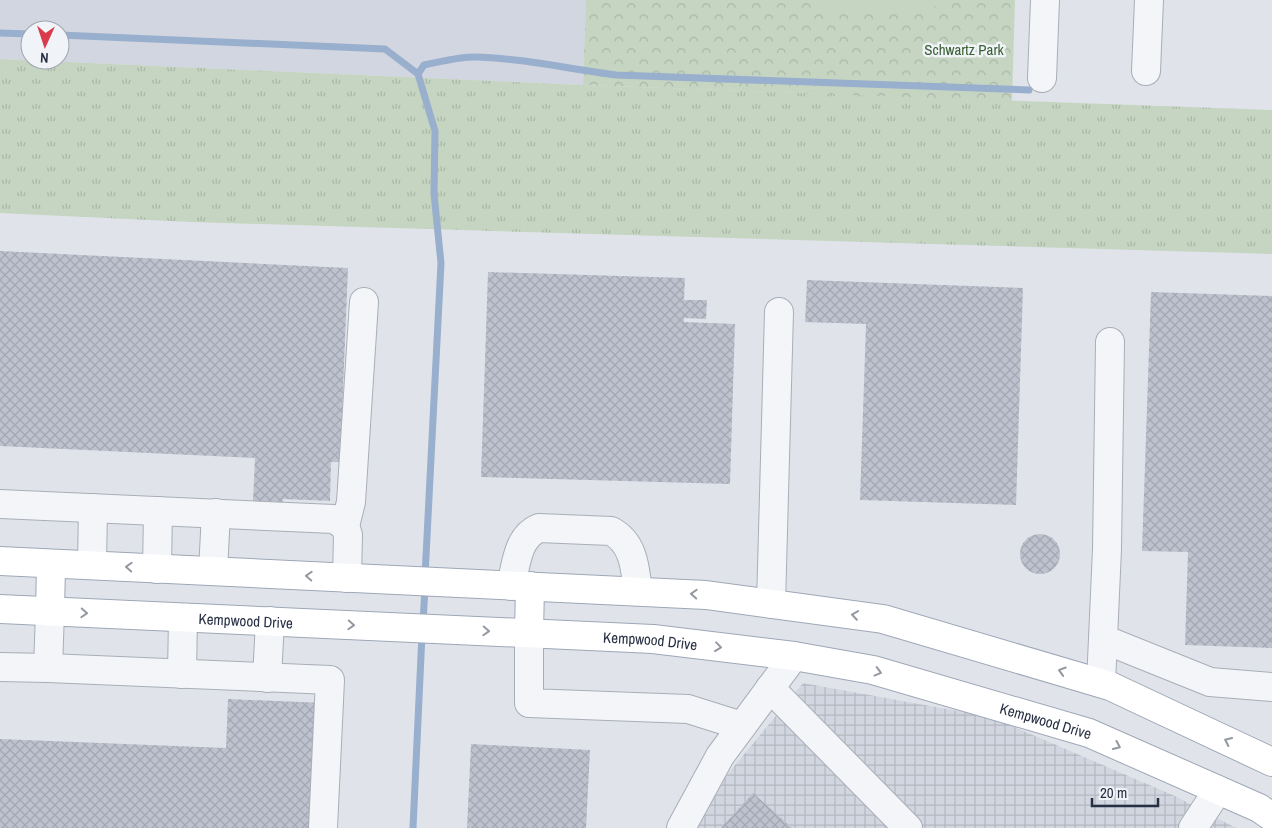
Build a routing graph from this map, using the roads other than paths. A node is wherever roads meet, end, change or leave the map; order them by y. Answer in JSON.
{"nodes":[{"id":1,"x":1045,"y":0,"type":"edge"},
{"id":2,"x":1149,"y":0,"type":"edge"},
{"id":3,"x":1146,"y":71,"type":"dead end"},
{"id":4,"x":1042,"y":78,"type":"dead end"},
{"id":5,"x":364,"y":302,"type":"dead end"},
{"id":6,"x":779,"y":312,"type":"dead end"},
{"id":7,"x":1110,"y":342,"type":"dead end"},
{"id":8,"x":0,"y":504,"type":"edge"},
{"id":9,"x":93,"y":508,"type":"junction"},
{"id":10,"x":158,"y":511,"type":"junction"},
{"id":11,"x":216,"y":514,"type":"junction"},
{"id":12,"x":345,"y":526,"type":"junction"},
{"id":13,"x":0,"y":561,"type":"edge"},
{"id":14,"x":52,"y":564,"type":"junction"},
{"id":15,"x":92,"y":565,"type":"junction"},
{"id":16,"x":157,"y":569,"type":"junction"},
{"id":17,"x":214,"y":571,"type":"junction"},
{"id":18,"x":347,"y":578,"type":"junction"},
{"id":19,"x":520,"y":586,"type":"junction"},
{"id":20,"x":638,"y":592,"type":"junction"},
{"id":21,"x":771,"y":604,"type":"junction"},
{"id":22,"x":0,"y":610,"type":"edge"},
{"id":23,"x":50,"y":612,"type":"junction"},
{"id":24,"x":183,"y":618,"type":"junction"},
{"id":25,"x":270,"y":622,"type":"junction"},
{"id":26,"x":529,"y":633,"type":"junction"},
{"id":27,"x":1103,"y":639,"type":"junction"},
{"id":28,"x":794,"y":656,"type":"junction"},
{"id":29,"x":0,"y":667,"type":"edge"},
{"id":30,"x":48,"y":668,"type":"junction"},
{"id":31,"x":182,"y":674,"type":"junction"},
{"id":32,"x":267,"y":678,"type":"junction"},
{"id":33,"x":1101,"y":682,"type":"junction"},
{"id":34,"x":1272,"y":687,"type":"edge"},
{"id":35,"x":770,"y":688,"type":"junction"},
{"id":36,"x":742,"y":726,"type":"junction"},
{"id":37,"x":1272,"y":762,"type":"edge"},
{"id":38,"x":1218,"y":790,"type":"junction"},
{"id":39,"x":1272,"y":817,"type":"edge"},
{"id":40,"x":323,"y":828,"type":"edge"},
{"id":41,"x":681,"y":828,"type":"edge"},
{"id":42,"x":908,"y":828,"type":"edge"},
{"id":43,"x":1193,"y":828,"type":"edge"}],
"edges":[{"from":1,"to":4,"type":"street"},
{"from":2,"to":3,"type":"street"},
{"from":5,"to":12,"type":"street"},
{"from":6,"to":21,"type":"street"},
{"from":7,"to":27,"type":"street"},
{"from":8,"to":9,"type":"street"},
{"from":9,"to":10,"type":"street"},
{"from":9,"to":15,"type":"street"},
{"from":10,"to":11,"type":"street"},
{"from":10,"to":16,"type":"street"},
{"from":11,"to":12,"type":"street"},
{"from":11,"to":17,"type":"street"},
{"from":12,"to":18,"type":"street"},
{"from":13,"to":14,"type":"main road"},
{"from":14,"to":15,"type":"main road"},
{"from":14,"to":23,"type":"main road"},
{"from":16,"to":15,"type":"main road","one_way":true},
{"from":16,"to":17,"type":"main road"},
{"from":18,"to":17,"type":"main road","one_way":true},
{"from":18,"to":19,"type":"main road"},
{"from":19,"to":20,"type":"main road"},
{"from":19,"to":20,"type":"street"},
{"from":19,"to":26,"type":"main road"},
{"from":21,"to":20,"type":"main road","one_way":true},
{"from":33,"to":21,"type":"main road","one_way":true},
{"from":22,"to":23,"type":"main road","name":"Kempwood Drive"},
{"from":23,"to":24,"type":"main road","name":"Kempwood Drive","one_way":true},
{"from":23,"to":30,"type":"street"},
{"from":24,"to":25,"type":"main road","name":"Kempwood Drive"},
{"from":24,"to":31,"type":"street"},
{"from":25,"to":26,"type":"main road","name":"Kempwood Drive","one_way":true},
{"from":25,"to":32,"type":"street"},
{"from":26,"to":28,"type":"main road","name":"Kempwood Drive","one_way":true},
{"from":26,"to":36,"type":"street"},
{"from":27,"to":33,"type":"street"},
{"from":27,"to":34,"type":"street"},
{"from":28,"to":35,"type":"street"},
{"from":28,"to":38,"type":"main road","name":"Kempwood Drive","one_way":true},
{"from":29,"to":30,"type":"street"},
{"from":30,"to":31,"type":"street"},
{"from":31,"to":32,"type":"street"},
{"from":32,"to":40,"type":"street"},
{"from":37,"to":33,"type":"main road","one_way":true},
{"from":35,"to":36,"type":"street"},
{"from":35,"to":42,"type":"street"},
{"from":36,"to":41,"type":"street"},
{"from":38,"to":39,"type":"main road","name":"Kempwood Drive"},
{"from":38,"to":43,"type":"street"}]}
